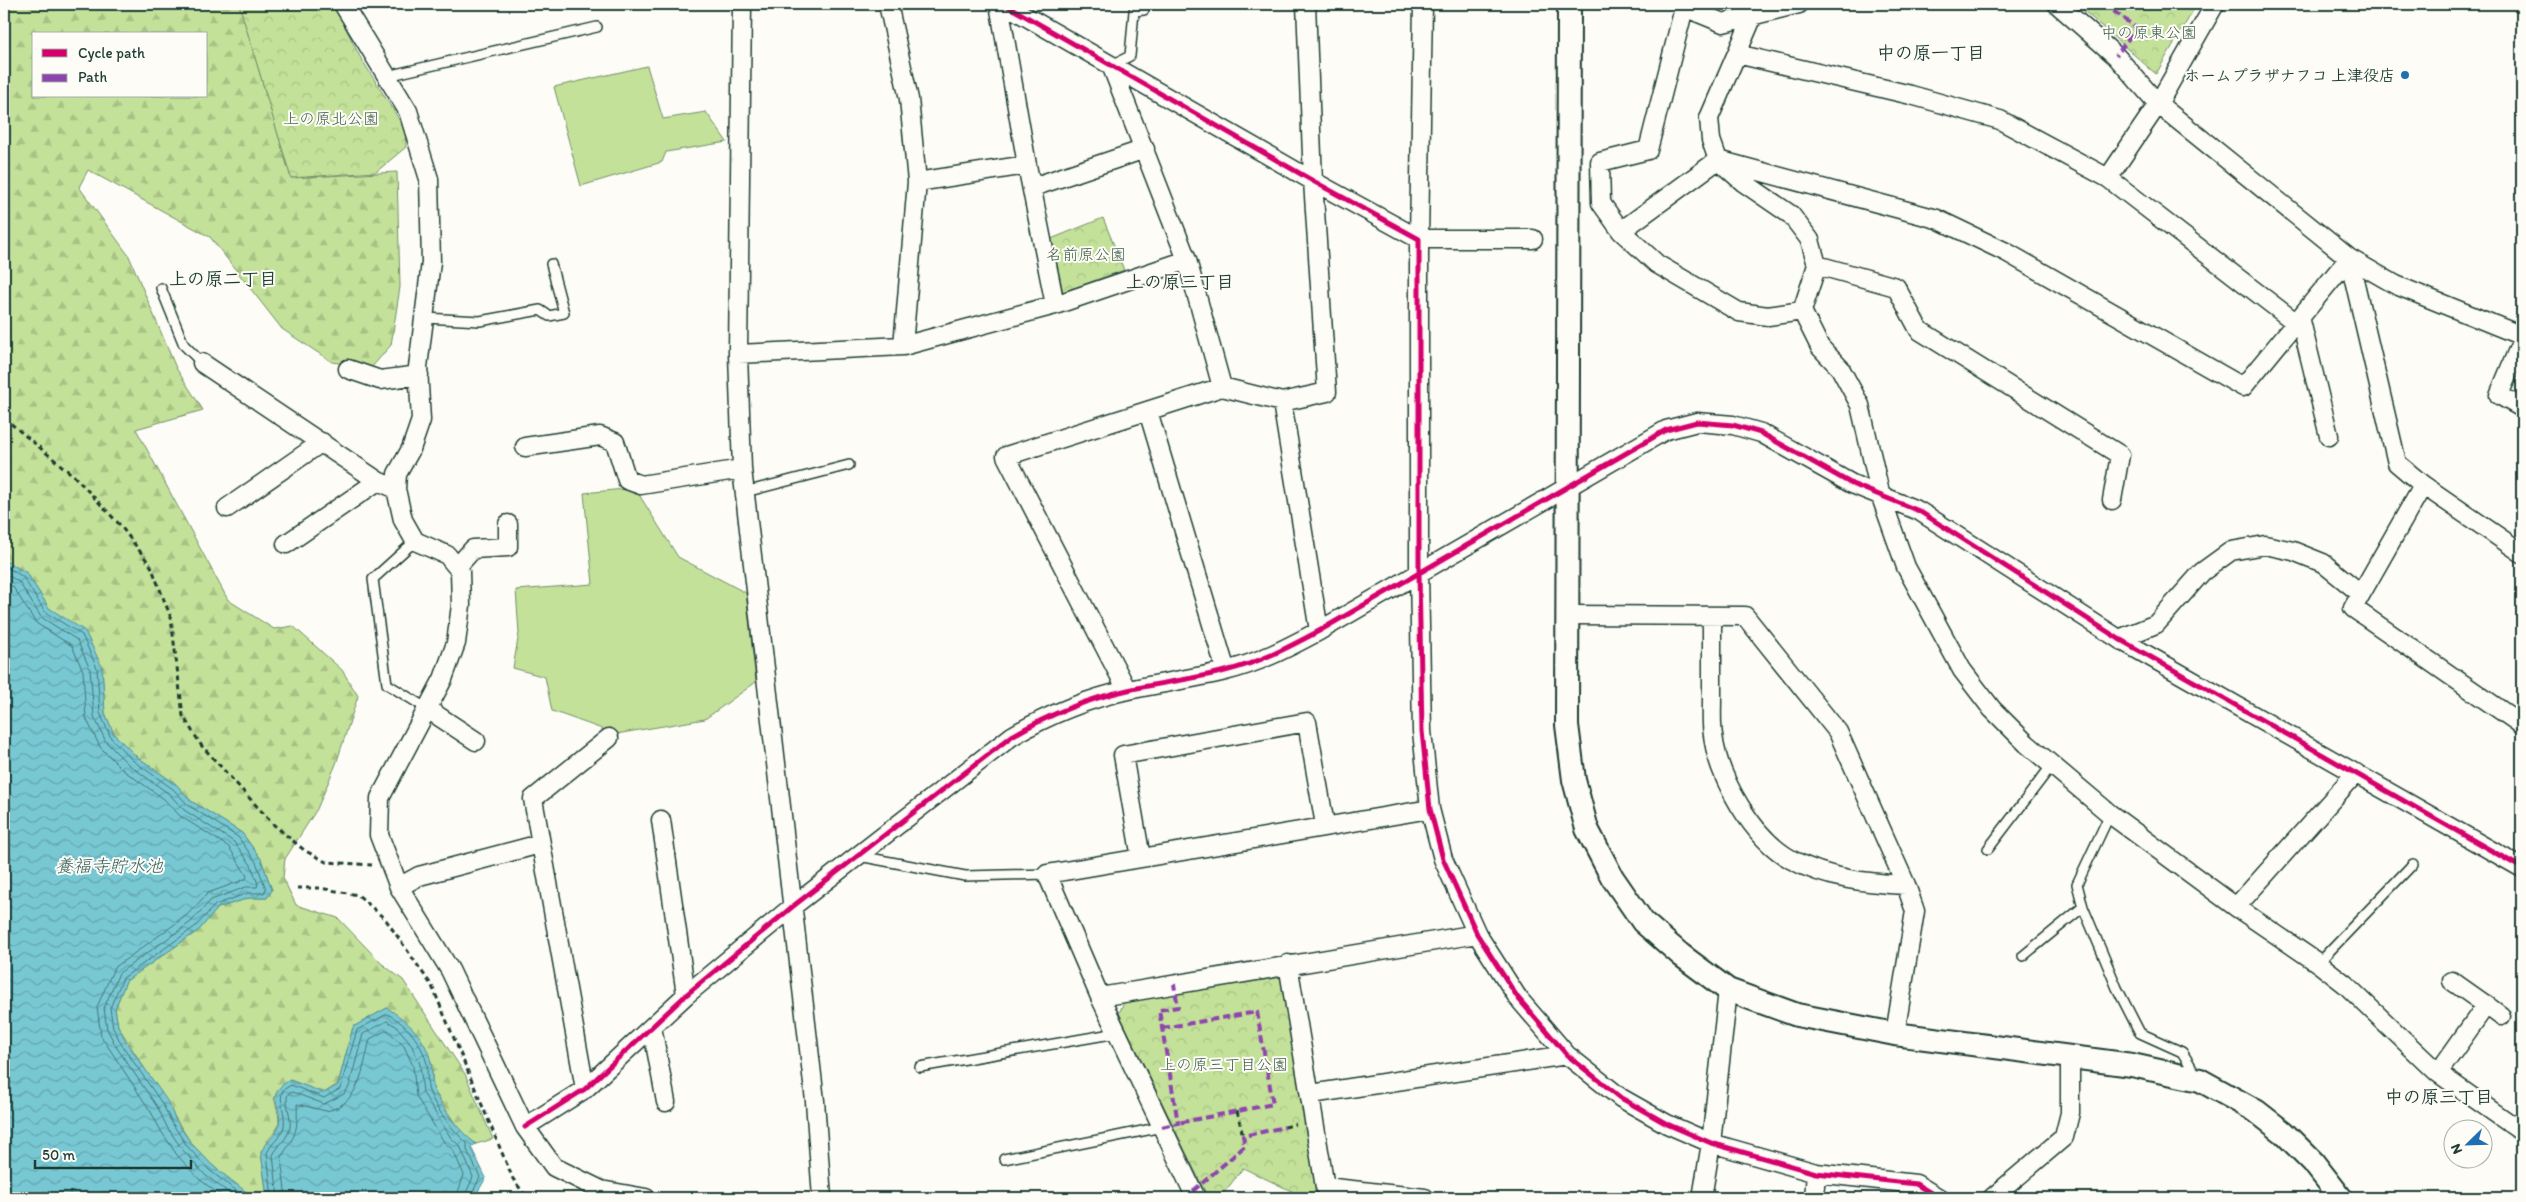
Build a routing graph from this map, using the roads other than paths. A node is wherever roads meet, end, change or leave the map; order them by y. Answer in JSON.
{"nodes":[{"id":1,"x":343,"y":4,"type":"edge"},
{"id":2,"x":742,"y":4,"type":"edge"},
{"id":3,"x":888,"y":4,"type":"edge"},
{"id":4,"x":999,"y":4,"type":"edge"},
{"id":5,"x":1004,"y":4,"type":"edge"},
{"id":6,"x":1306,"y":4,"type":"edge"},
{"id":7,"x":1423,"y":4,"type":"edge"},
{"id":8,"x":1569,"y":4,"type":"edge"},
{"id":9,"x":1799,"y":4,"type":"edge"},
{"id":10,"x":2057,"y":4,"type":"edge"},
{"id":11,"x":2215,"y":4,"type":"edge"},
{"id":12,"x":1684,"y":5,"type":"edge"},
{"id":13,"x":1144,"y":10,"type":"dead end"},
{"id":14,"x":1754,"y":10,"type":"edge"},
{"id":15,"x":597,"y":27,"type":"dead end"},
{"id":16,"x":1737,"y":54,"type":"junction"},
{"id":17,"x":1111,"y":65,"type":"junction"},
{"id":18,"x":387,"y":76,"type":"junction"},
{"id":19,"x":2158,"y":104,"type":"junction"},
{"id":20,"x":1145,"y":149,"type":"junction"},
{"id":21,"x":1718,"y":160,"type":"junction"},
{"id":22,"x":1027,"y":165,"type":"junction"},
{"id":23,"x":2108,"y":178,"type":"junction"},
{"id":24,"x":1313,"y":180,"type":"junction"},
{"id":25,"x":917,"y":182,"type":"junction"},
{"id":26,"x":1033,"y":187,"type":"junction"},
{"id":27,"x":1621,"y":231,"type":"junction"},
{"id":28,"x":1420,"y":239,"type":"junction"},
{"id":29,"x":1532,"y":239,"type":"dead end"},
{"id":30,"x":2349,"y":258,"type":"junction"},
{"id":31,"x":1187,"y":260,"type":"junction"},
{"id":32,"x":551,"y":264,"type":"dead end"},
{"id":33,"x":1817,"y":265,"type":"junction"},
{"id":34,"x":161,"y":288,"type":"dead end"},
{"id":35,"x":1055,"y":305,"type":"junction"},
{"id":36,"x":1802,"y":311,"type":"junction"},
{"id":37,"x":425,"y":318,"type":"junction"},
{"id":38,"x":2297,"y":320,"type":"junction"},
{"id":39,"x":2522,"y":336,"type":"edge"},
{"id":40,"x":2522,"y":340,"type":"edge"},
{"id":41,"x":903,"y":346,"type":"junction"},
{"id":42,"x":738,"y":354,"type":"junction"},
{"id":43,"x":202,"y":363,"type":"joint"},
{"id":44,"x":348,"y":369,"type":"dead end"},
{"id":45,"x":419,"y":375,"type":"junction"},
{"id":46,"x":1222,"y":387,"type":"junction"},
{"id":47,"x":1282,"y":402,"type":"junction"},
{"id":48,"x":2522,"y":408,"type":"edge"},
{"id":49,"x":1148,"y":411,"type":"junction"},
{"id":50,"x":2330,"y":436,"type":"dead end"},
{"id":51,"x":322,"y":442,"type":"junction"},
{"id":52,"x":524,"y":447,"type":"dead end"},
{"id":53,"x":849,"y":465,"type":"dead end"},
{"id":54,"x":742,"y":469,"type":"junction"},
{"id":55,"x":378,"y":481,"type":"junction"},
{"id":56,"x":2423,"y":485,"type":"junction"},
{"id":57,"x":1568,"y":486,"type":"junction"},
{"id":58,"x":396,"y":489,"type":"junction"},
{"id":59,"x":745,"y":492,"type":"junction"},
{"id":60,"x":1882,"y":497,"type":"junction"},
{"id":61,"x":2112,"y":500,"type":"dead end"},
{"id":62,"x":227,"y":508,"type":"dead end"},
{"id":63,"x":508,"y":524,"type":"dead end"},
{"id":64,"x":416,"y":541,"type":"junction"},
{"id":65,"x":286,"y":544,"type":"dead end"},
{"id":66,"x":2522,"y":553,"type":"edge"},
{"id":67,"x":457,"y":567,"type":"junction"},
{"id":68,"x":1419,"y":573,"type":"junction"},
{"id":69,"x":2360,"y":593,"type":"junction"},
{"id":70,"x":1568,"y":615,"type":"junction"},
{"id":71,"x":1712,"y":617,"type":"junction"},
{"id":72,"x":1320,"y":631,"type":"junction"},
{"id":73,"x":2119,"y":639,"type":"junction"},
{"id":74,"x":1226,"y":671,"type":"junction"},
{"id":75,"x":1127,"y":690,"type":"junction"},
{"id":76,"x":426,"y":708,"type":"junction"},
{"id":77,"x":2521,"y":722,"type":"edge"},
{"id":78,"x":609,"y":738,"type":"dead end"},
{"id":79,"x":476,"y":741,"type":"dead end"},
{"id":80,"x":2052,"y":765,"type":"junction"},
{"id":81,"x":2356,"y":773,"type":"junction"},
{"id":82,"x":1430,"y":809,"type":"junction"},
{"id":83,"x":2110,"y":814,"type":"junction"},
{"id":84,"x":661,"y":820,"type":"dead end"},
{"id":85,"x":1326,"y":825,"type":"junction"},
{"id":86,"x":540,"y":844,"type":"junction"},
{"id":87,"x":1988,"y":850,"type":"dead end"},
{"id":88,"x":856,"y":856,"type":"junction"},
{"id":89,"x":1141,"y":858,"type":"junction"},
{"id":90,"x":2413,"y":864,"type":"dead end"},
{"id":91,"x":2522,"y":868,"type":"edge"},
{"id":92,"x":1047,"y":874,"type":"junction"},
{"id":93,"x":1906,"y":885,"type":"junction"},
{"id":94,"x":398,"y":887,"type":"junction"},
{"id":95,"x":792,"y":907,"type":"junction"},
{"id":96,"x":2082,"y":907,"type":"junction"},
{"id":97,"x":2236,"y":907,"type":"junction"},
{"id":98,"x":1477,"y":934,"type":"junction"},
{"id":99,"x":2023,"y":956,"type":"dead end"},
{"id":100,"x":2318,"y":963,"type":"junction"},
{"id":101,"x":1288,"y":964,"type":"junction"},
{"id":102,"x":2452,"y":981,"type":"dead end"},
{"id":103,"x":1728,"y":990,"type":"junction"},
{"id":104,"x":686,"y":995,"type":"junction"},
{"id":105,"x":1100,"y":996,"type":"junction"},
{"id":106,"x":2486,"y":1005,"type":"junction"},
{"id":107,"x":2502,"y":1016,"type":"dead end"},
{"id":108,"x":652,"y":1027,"type":"junction"},
{"id":109,"x":1116,"y":1033,"type":"junction"},
{"id":110,"x":1895,"y":1034,"type":"junction"},
{"id":111,"x":1567,"y":1055,"type":"junction"},
{"id":112,"x":2070,"y":1056,"type":"junction"},
{"id":113,"x":920,"y":1067,"type":"dead end"},
{"id":114,"x":2438,"y":1073,"type":"junction"},
{"id":115,"x":2200,"y":1080,"type":"junction"},
{"id":116,"x":584,"y":1089,"type":"junction"},
{"id":117,"x":1311,"y":1094,"type":"junction"},
{"id":118,"x":666,"y":1102,"type":"dead end"},
{"id":119,"x":525,"y":1127,"type":"junction"},
{"id":120,"x":1162,"y":1127,"type":"junction"},
{"id":121,"x":2522,"y":1132,"type":"edge"},
{"id":122,"x":1711,"y":1143,"type":"junction"},
{"id":123,"x":1004,"y":1159,"type":"dead end"},
{"id":124,"x":1816,"y":1173,"type":"junction"},
{"id":125,"x":646,"y":1198,"type":"edge"},
{"id":126,"x":822,"y":1198,"type":"edge"},
{"id":127,"x":1196,"y":1198,"type":"edge"},
{"id":128,"x":1425,"y":1198,"type":"edge"},
{"id":129,"x":1702,"y":1198,"type":"edge"},
{"id":130,"x":1814,"y":1198,"type":"edge"},
{"id":131,"x":1939,"y":1198,"type":"edge"},
{"id":132,"x":1992,"y":1198,"type":"edge"},
{"id":133,"x":2341,"y":1198,"type":"edge"}],
"edges":[{"from":1,"to":18,"type":"street"},
{"from":2,"to":42,"type":"street"},
{"from":3,"to":25,"type":"street"},
{"from":4,"to":22,"type":"street"},
{"from":5,"to":17,"type":"street"},
{"from":6,"to":24,"type":"street"},
{"from":7,"to":28,"type":"street"},
{"from":8,"to":57,"type":"street"},
{"from":9,"to":14,"type":"street"},
{"from":10,"to":19,"type":"street"},
{"from":11,"to":19,"type":"street"},
{"from":12,"to":14,"type":"street"},
{"from":12,"to":27,"type":"street"},
{"from":13,"to":17,"type":"lane"},
{"from":14,"to":16,"type":"street"},
{"from":15,"to":18,"type":"lane"},
{"from":16,"to":21,"type":"street"},
{"from":16,"to":23,"type":"street"},
{"from":17,"to":20,"type":"street"},
{"from":17,"to":24,"type":"street"},
{"from":18,"to":37,"type":"street"},
{"from":19,"to":23,"type":"street"},
{"from":19,"to":30,"type":"street"},
{"from":20,"to":26,"type":"street"},
{"from":20,"to":31,"type":"street"},
{"from":21,"to":27,"type":"street"},
{"from":21,"to":33,"type":"street"},
{"from":21,"to":38,"type":"street"},
{"from":22,"to":25,"type":"street"},
{"from":22,"to":26,"type":"street"},
{"from":23,"to":38,"type":"street"},
{"from":24,"to":28,"type":"street"},
{"from":24,"to":47,"type":"street"},
{"from":25,"to":41,"type":"street"},
{"from":26,"to":35,"type":"street"},
{"from":27,"to":36,"type":"street"},
{"from":28,"to":29,"type":"street"},
{"from":28,"to":68,"type":"street"},
{"from":30,"to":38,"type":"street"},
{"from":30,"to":39,"type":"street"},
{"from":30,"to":56,"type":"street"},
{"from":31,"to":35,"type":"street"},
{"from":31,"to":46,"type":"street"},
{"from":32,"to":37,"type":"lane"},
{"from":33,"to":36,"type":"street"},
{"from":33,"to":61,"type":"street"},
{"from":34,"to":43,"type":"lane"},
{"from":35,"to":41,"type":"street"},
{"from":36,"to":60,"type":"street"},
{"from":37,"to":45,"type":"street"},
{"from":38,"to":50,"type":"street"},
{"from":40,"to":48,"type":"street"},
{"from":41,"to":42,"type":"street"},
{"from":42,"to":54,"type":"street"},
{"from":43,"to":51,"type":"street"},
{"from":44,"to":45,"type":"street"},
{"from":45,"to":58,"type":"street"},
{"from":46,"to":47,"type":"street"},
{"from":46,"to":49,"type":"street"},
{"from":47,"to":72,"type":"street"},
{"from":49,"to":74,"type":"street"},
{"from":49,"to":75,"type":"street"},
{"from":51,"to":55,"type":"street"},
{"from":51,"to":62,"type":"street"},
{"from":52,"to":54,"type":"street"},
{"from":53,"to":59,"type":"lane"},
{"from":54,"to":59,"type":"street"},
{"from":55,"to":58,"type":"street"},
{"from":55,"to":65,"type":"street"},
{"from":56,"to":66,"type":"street"},
{"from":56,"to":69,"type":"street"},
{"from":57,"to":60,"type":"street"},
{"from":57,"to":68,"type":"street"},
{"from":57,"to":70,"type":"street"},
{"from":58,"to":64,"type":"street"},
{"from":59,"to":95,"type":"street"},
{"from":60,"to":73,"type":"street"},
{"from":60,"to":80,"type":"street"},
{"from":63,"to":67,"type":"street"},
{"from":64,"to":67,"type":"street"},
{"from":64,"to":76,"type":"lane"},
{"from":67,"to":76,"type":"street"},
{"from":68,"to":72,"type":"street"},
{"from":68,"to":82,"type":"street"},
{"from":69,"to":73,"type":"street"},
{"from":69,"to":77,"type":"street"},
{"from":70,"to":71,"type":"street"},
{"from":70,"to":103,"type":"street"},
{"from":71,"to":93,"type":"street"},
{"from":71,"to":93,"type":"street"},
{"from":72,"to":74,"type":"street"},
{"from":73,"to":81,"type":"street"},
{"from":74,"to":75,"type":"street"},
{"from":75,"to":88,"type":"street"},
{"from":76,"to":79,"type":"street"},
{"from":76,"to":94,"type":"street"},
{"from":78,"to":86,"type":"street"},
{"from":80,"to":83,"type":"street"},
{"from":80,"to":87,"type":"lane"},
{"from":81,"to":91,"type":"street"},
{"from":81,"to":97,"type":"street"},
{"from":82,"to":85,"type":"street"},
{"from":82,"to":98,"type":"street"},
{"from":83,"to":96,"type":"lane"},
{"from":83,"to":97,"type":"street"},
{"from":84,"to":104,"type":"street"},
{"from":85,"to":89,"type":"street"},
{"from":85,"to":89,"type":"street"},
{"from":86,"to":94,"type":"street"},
{"from":86,"to":116,"type":"street"},
{"from":88,"to":92,"type":"lane"},
{"from":88,"to":95,"type":"street"},
{"from":89,"to":92,"type":"street"},
{"from":90,"to":100,"type":"lane"},
{"from":92,"to":105,"type":"street"},
{"from":93,"to":110,"type":"street"},
{"from":94,"to":119,"type":"street"},
{"from":95,"to":104,"type":"street"},
{"from":95,"to":126,"type":"street"},
{"from":96,"to":99,"type":"lane"},
{"from":96,"to":115,"type":"lane"},
{"from":97,"to":100,"type":"street"},
{"from":98,"to":101,"type":"street"},
{"from":98,"to":111,"type":"street"},
{"from":100,"to":114,"type":"street"},
{"from":101,"to":105,"type":"street"},
{"from":101,"to":117,"type":"street"},
{"from":102,"to":106,"type":"street"},
{"from":103,"to":110,"type":"street"},
{"from":103,"to":122,"type":"street"},
{"from":104,"to":108,"type":"street"},
{"from":105,"to":109,"type":"street"},
{"from":106,"to":107,"type":"street"},
{"from":106,"to":114,"type":"street"},
{"from":108,"to":116,"type":"street"},
{"from":108,"to":118,"type":"street"},
{"from":109,"to":113,"type":"lane"},
{"from":109,"to":120,"type":"street"},
{"from":110,"to":112,"type":"street"},
{"from":111,"to":117,"type":"street"},
{"from":111,"to":122,"type":"street"},
{"from":112,"to":115,"type":"street"},
{"from":112,"to":132,"type":"street"},
{"from":114,"to":121,"type":"street"},
{"from":115,"to":133,"type":"street"},
{"from":116,"to":119,"type":"street"},
{"from":117,"to":128,"type":"street"},
{"from":119,"to":125,"type":"street"},
{"from":120,"to":123,"type":"lane"},
{"from":120,"to":127,"type":"street"},
{"from":122,"to":124,"type":"street"},
{"from":122,"to":129,"type":"street"},
{"from":124,"to":130,"type":"street"},
{"from":124,"to":131,"type":"street"}]}
